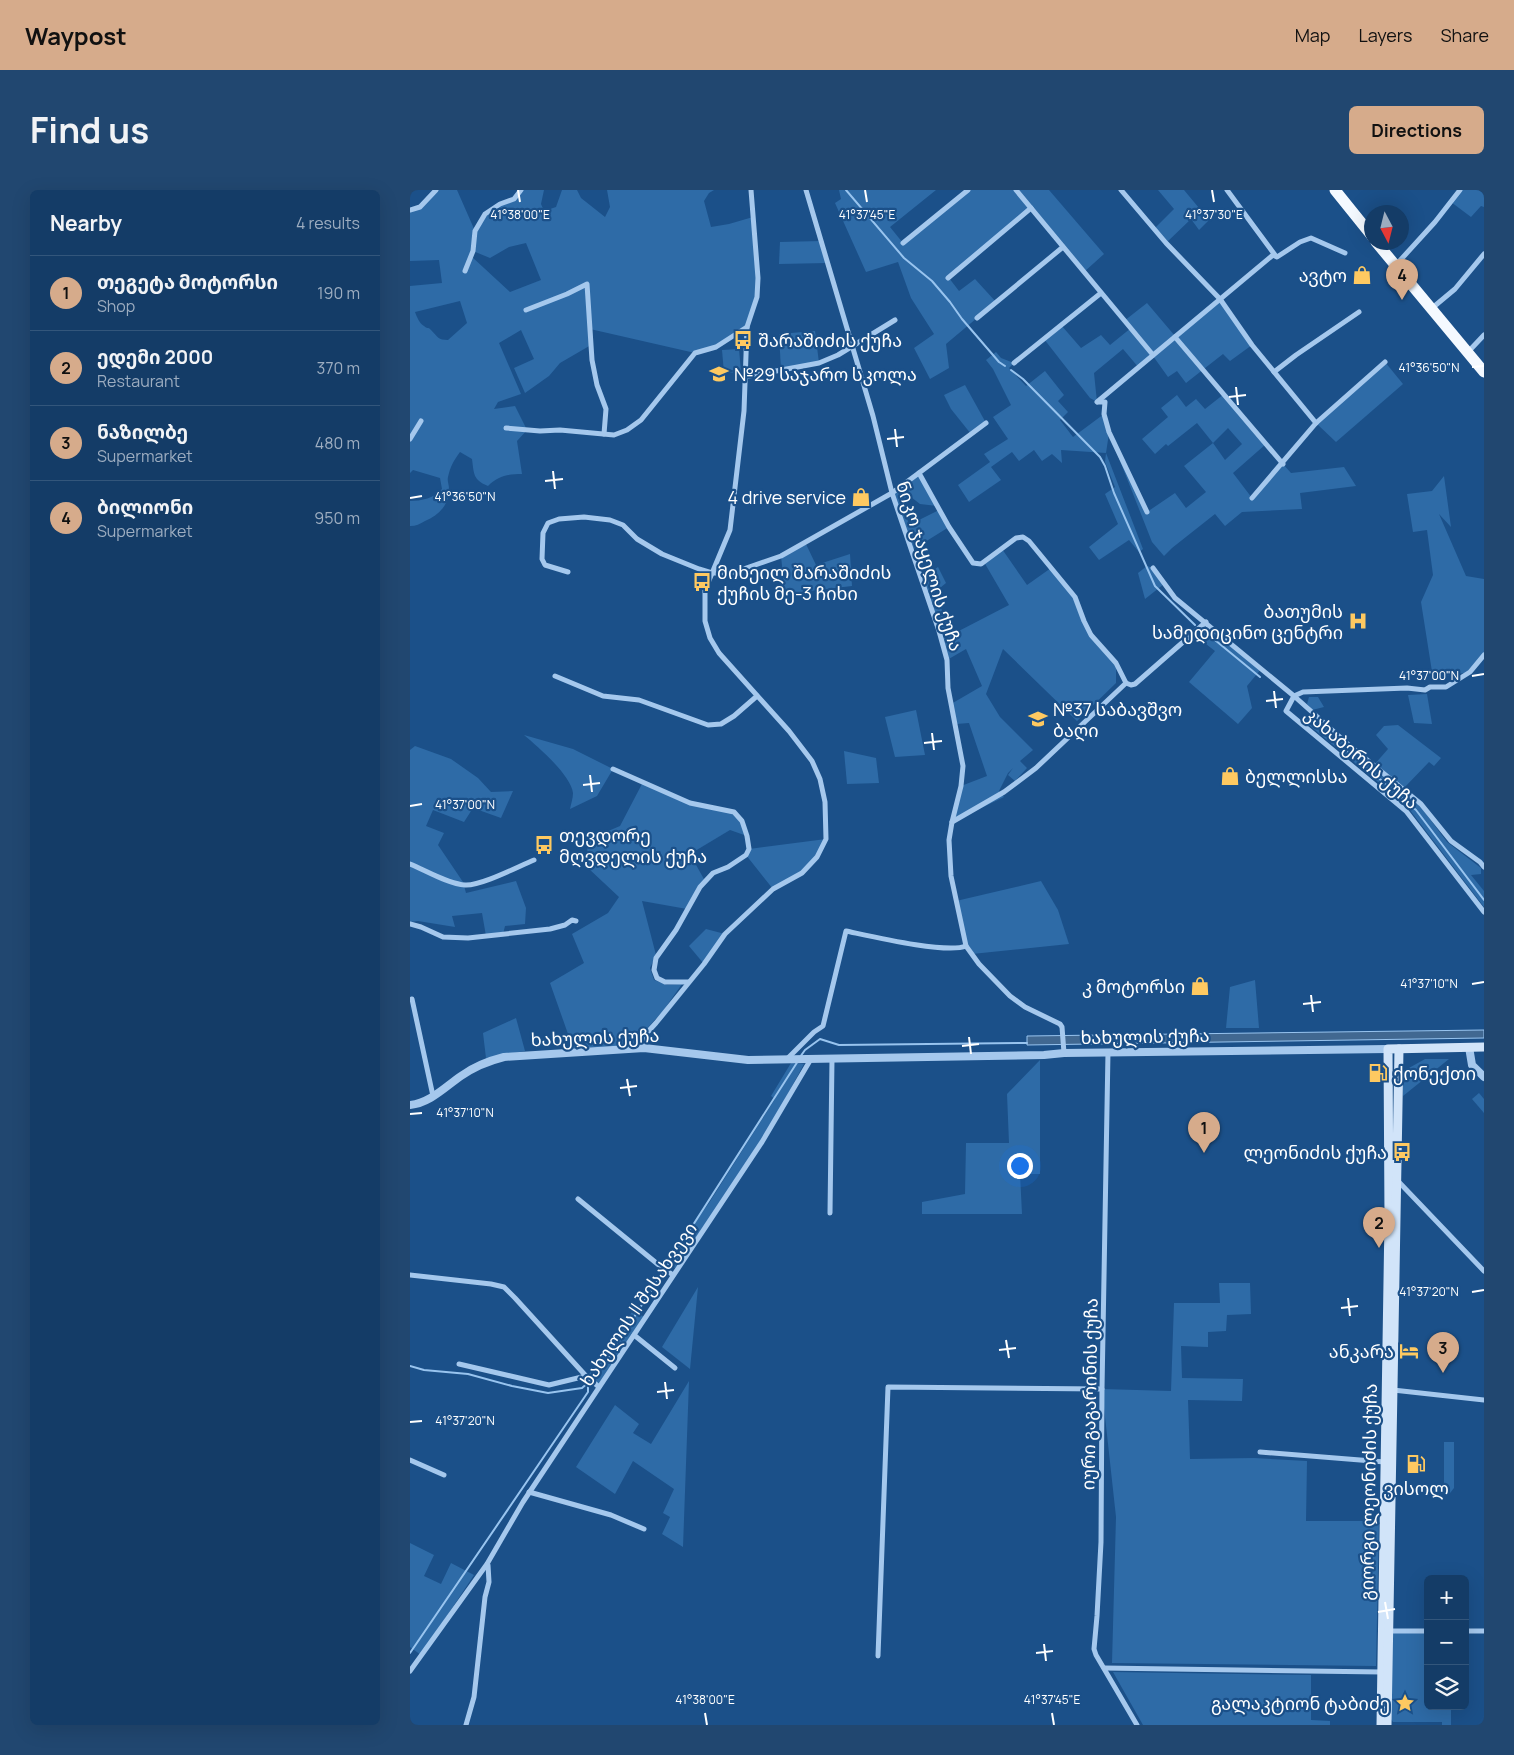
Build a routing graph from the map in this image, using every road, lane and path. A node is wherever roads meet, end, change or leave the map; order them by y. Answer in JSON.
{"nodes":[{"id":1,"x":436,"y":190,"type":"edge"},
{"id":2,"x":521,"y":190,"type":"edge"},
{"id":3,"x":752,"y":190,"type":"edge"},
{"id":4,"x":806,"y":190,"type":"edge"},
{"id":5,"x":968,"y":190,"type":"edge"},
{"id":6,"x":1016,"y":190,"type":"edge"},
{"id":7,"x":1121,"y":190,"type":"edge"},
{"id":8,"x":1227,"y":190,"type":"edge"},
{"id":9,"x":1335,"y":190,"type":"edge"},
{"id":10,"x":1460,"y":190,"type":"edge"},
{"id":11,"x":1031,"y":208,"type":"junction"},
{"id":12,"x":410,"y":210,"type":"edge"},
{"id":13,"x":1364,"y":226,"type":"edge"},
{"id":14,"x":903,"y":243,"type":"dead end"},
{"id":15,"x":1063,"y":247,"type":"junction"},
{"id":16,"x":1382,"y":250,"type":"edge"},
{"id":17,"x":1345,"y":253,"type":"dead end"},
{"id":18,"x":1484,"y":254,"type":"edge"},
{"id":19,"x":1277,"y":257,"type":"junction"},
{"id":20,"x":1395,"y":266,"type":"junction"},
{"id":21,"x":465,"y":271,"type":"dead end"},
{"id":22,"x":948,"y":278,"type":"dead end"},
{"id":23,"x":1101,"y":293,"type":"junction"},
{"id":24,"x":1220,"y":299,"type":"junction"},
{"id":25,"x":1431,"y":309,"type":"junction"},
{"id":26,"x":526,"y":310,"type":"dead end"},
{"id":27,"x":1359,"y":312,"type":"dead end"},
{"id":28,"x":977,"y":318,"type":"dead end"},
{"id":29,"x":895,"y":320,"type":"dead end"},
{"id":30,"x":747,"y":327,"type":"junction"},
{"id":31,"x":1484,"y":335,"type":"edge"},
{"id":32,"x":1175,"y":337,"type":"junction"},
{"id":33,"x":851,"y":347,"type":"junction"},
{"id":34,"x":1468,"y":352,"type":"junction"},
{"id":35,"x":1153,"y":355,"type":"junction"},
{"id":36,"x":1385,"y":362,"type":"dead end"},
{"id":37,"x":1014,"y":363,"type":"dead end"},
{"id":38,"x":1274,"y":372,"type":"junction"},
{"id":39,"x":1484,"y":372,"type":"edge"},
{"id":40,"x":744,"y":377,"type":"junction"},
{"id":41,"x":421,"y":421,"type":"dead end"},
{"id":42,"x":986,"y":423,"type":"dead end"},
{"id":43,"x":1316,"y":423,"type":"junction"},
{"id":44,"x":506,"y":428,"type":"dead end"},
{"id":45,"x":604,"y":434,"type":"junction"},
{"id":46,"x":410,"y":438,"type":"edge"},
{"id":47,"x":1283,"y":464,"type":"junction"},
{"id":48,"x":919,"y":473,"type":"junction"},
{"id":49,"x":892,"y":492,"type":"junction"},
{"id":50,"x":1252,"y":498,"type":"dead end"},
{"id":51,"x":1147,"y":512,"type":"dead end"},
{"id":52,"x":1154,"y":568,"type":"dead end"},
{"id":53,"x":568,"y":572,"type":"dead end"},
{"id":54,"x":712,"y":573,"type":"junction"},
{"id":55,"x":1206,"y":622,"type":"junction"},
{"id":56,"x":1484,"y":656,"type":"edge"},
{"id":57,"x":555,"y":676,"type":"dead end"},
{"id":58,"x":1126,"y":683,"type":"junction"},
{"id":59,"x":757,"y":696,"type":"junction"},
{"id":60,"x":1294,"y":696,"type":"junction"},
{"id":61,"x":613,"y":768,"type":"dead end"},
{"id":62,"x":952,"y":822,"type":"junction"},
{"id":63,"x":534,"y":860,"type":"dead end"},
{"id":64,"x":410,"y":864,"type":"edge"},
{"id":65,"x":1484,"y":867,"type":"edge"},
{"id":66,"x":1484,"y":912,"type":"edge"},
{"id":67,"x":576,"y":921,"type":"dead end"},
{"id":68,"x":410,"y":924,"type":"edge"},
{"id":69,"x":966,"y":946,"type":"junction"},
{"id":70,"x":688,"y":982,"type":"junction"},
{"id":71,"x":412,"y":999,"type":"dead end"},
{"id":72,"x":1469,"y":1047,"type":"junction"},
{"id":73,"x":1484,"y":1047,"type":"edge"},
{"id":74,"x":644,"y":1048,"type":"junction"},
{"id":75,"x":1399,"y":1048,"type":"junction"},
{"id":76,"x":1388,"y":1049,"type":"junction"},
{"id":77,"x":1108,"y":1052,"type":"junction"},
{"id":78,"x":1064,"y":1053,"type":"junction"},
{"id":79,"x":809,"y":1059,"type":"junction"},
{"id":80,"x":832,"y":1059,"type":"junction"},
{"id":81,"x":789,"y":1060,"type":"junction"},
{"id":82,"x":1484,"y":1077,"type":"edge"},
{"id":83,"x":434,"y":1096,"type":"junction"},
{"id":84,"x":410,"y":1105,"type":"edge"},
{"id":85,"x":1390,"y":1171,"type":"junction"},
{"id":86,"x":1396,"y":1179,"type":"junction"},
{"id":87,"x":578,"y":1199,"type":"dead end"},
{"id":88,"x":830,"y":1214,"type":"dead end"},
{"id":89,"x":1484,"y":1271,"type":"edge"},
{"id":90,"x":410,"y":1275,"type":"edge"},
{"id":91,"x":674,"y":1275,"type":"junction"},
{"id":92,"x":634,"y":1335,"type":"junction"},
{"id":93,"x":458,"y":1364,"type":"dead end"},
{"id":94,"x":675,"y":1368,"type":"dead end"},
{"id":95,"x":586,"y":1377,"type":"junction"},
{"id":96,"x":599,"y":1387,"type":"junction"},
{"id":97,"x":1102,"y":1389,"type":"junction"},
{"id":98,"x":1389,"y":1389,"type":"junction"},
{"id":99,"x":1484,"y":1400,"type":"edge"},
{"id":100,"x":1260,"y":1452,"type":"dead end"},
{"id":101,"x":410,"y":1460,"type":"edge"},
{"id":102,"x":1385,"y":1462,"type":"junction"},
{"id":103,"x":444,"y":1475,"type":"dead end"},
{"id":104,"x":529,"y":1492,"type":"junction"},
{"id":105,"x":644,"y":1529,"type":"dead end"},
{"id":106,"x":488,"y":1564,"type":"junction"},
{"id":107,"x":1385,"y":1631,"type":"junction"},
{"id":108,"x":1424,"y":1631,"type":"edge"},
{"id":109,"x":1469,"y":1631,"type":"edge"},
{"id":110,"x":1484,"y":1631,"type":"edge"},
{"id":111,"x":878,"y":1656,"type":"dead end"},
{"id":112,"x":1104,"y":1668,"type":"junction"},
{"id":113,"x":410,"y":1671,"type":"edge"},
{"id":114,"x":1382,"y":1672,"type":"junction"},
{"id":115,"x":466,"y":1725,"type":"edge"},
{"id":116,"x":1137,"y":1725,"type":"edge"},
{"id":117,"x":1381,"y":1725,"type":"edge"},
{"id":118,"x":1387,"y":1725,"type":"edge"}],
"edges":[{"from":1,"to":12,"type":"street"},
{"from":2,"to":21,"type":"street"},
{"from":3,"to":30,"type":"street"},
{"from":4,"to":33,"type":"street","name":"ნიკო ჯაყელის ქუჩა"},
{"from":5,"to":14,"type":"street"},
{"from":6,"to":11,"type":"street"},
{"from":7,"to":24,"type":"street"},
{"from":8,"to":19,"type":"street"},
{"from":9,"to":13,"type":"highway"},
{"from":10,"to":20,"type":"street"},
{"from":11,"to":15,"type":"street"},
{"from":11,"to":22,"type":"street"},
{"from":15,"to":23,"type":"street"},
{"from":15,"to":28,"type":"street"},
{"from":16,"to":20,"type":"highway"},
{"from":17,"to":19,"type":"street"},
{"from":18,"to":25,"type":"street"},
{"from":19,"to":24,"type":"street"},
{"from":20,"to":25,"type":"highway"},
{"from":23,"to":35,"type":"street"},
{"from":23,"to":37,"type":"street"},
{"from":24,"to":32,"type":"street"},
{"from":24,"to":38,"type":"street"},
{"from":25,"to":34,"type":"highway"},
{"from":26,"to":45,"type":"street"},
{"from":27,"to":38,"type":"street"},
{"from":29,"to":33,"type":"street"},
{"from":30,"to":40,"type":"street"},
{"from":30,"to":45,"type":"street"},
{"from":31,"to":34,"type":"street"},
{"from":32,"to":35,"type":"street"},
{"from":32,"to":47,"type":"street"},
{"from":33,"to":40,"type":"street"},
{"from":33,"to":49,"type":"street","name":"ნიკო ჯაყელის ქუჩა"},
{"from":34,"to":39,"type":"highway"},
{"from":35,"to":51,"type":"street"},
{"from":36,"to":43,"type":"street"},
{"from":38,"to":43,"type":"street"},
{"from":40,"to":54,"type":"street"},
{"from":41,"to":46,"type":"street"},
{"from":42,"to":48,"type":"street"},
{"from":43,"to":47,"type":"street"},
{"from":44,"to":45,"type":"street"},
{"from":47,"to":50,"type":"street"},
{"from":48,"to":49,"type":"street"},
{"from":48,"to":58,"type":"street"},
{"from":49,"to":54,"type":"street"},
{"from":49,"to":62,"type":"street","name":"ნიკო ჯაყელის ქუჩა"},
{"from":52,"to":55,"type":"street"},
{"from":53,"to":54,"type":"street"},
{"from":54,"to":59,"type":"street"},
{"from":55,"to":58,"type":"street"},
{"from":55,"to":60,"type":"street"},
{"from":56,"to":60,"type":"street","name":"კახაბერის ქუჩა"},
{"from":57,"to":59,"type":"street"},
{"from":58,"to":62,"type":"street"},
{"from":59,"to":70,"type":"street"},
{"from":60,"to":65,"type":"street","name":"კახაბერის ქუჩა"},
{"from":60,"to":66,"type":"street","name":"კახაბერის ქუჩა"},
{"from":61,"to":70,"type":"street"},
{"from":62,"to":69,"type":"street","name":"ნიკო ჯაყელის ქუჩა"},
{"from":63,"to":64,"type":"street"},
{"from":67,"to":68,"type":"street"},
{"from":69,"to":78,"type":"street","name":"ნიკო ჯაყელის ქუჩა"},
{"from":69,"to":81,"type":"street"},
{"from":70,"to":74,"type":"street"},
{"from":71,"to":83,"type":"street"},
{"from":72,"to":73,"type":"main road","name":"ხახულის ქუჩა"},
{"from":72,"to":75,"type":"main road","name":"ხახულის ქუჩა"},
{"from":72,"to":82,"type":"street"},
{"from":74,"to":81,"type":"street","name":"ხახულის ქუჩა"},
{"from":74,"to":83,"type":"street","name":"ხახულის ქუჩა"},
{"from":75,"to":76,"type":"main road","name":"ხახულის ქუჩა"},
{"from":75,"to":86,"type":"main road","name":"გიორგი ლეონიძის ქუჩა"},
{"from":76,"to":77,"type":"street","name":"ხახულის ქუჩა"},
{"from":76,"to":85,"type":"main road","name":"გიორგი ლეონიძის ქუჩა"},
{"from":77,"to":78,"type":"street","name":"ხახულის ქუჩა"},
{"from":77,"to":97,"type":"street","name":"იური გაგარინის ქუჩა"},
{"from":78,"to":80,"type":"street","name":"ხახულის ქუჩა"},
{"from":79,"to":80,"type":"street","name":"ხახულის ქუჩა"},
{"from":79,"to":81,"type":"street","name":"ხახულის ქუჩა"},
{"from":79,"to":91,"type":"street","name":"ხახულის II შესახვევი"},
{"from":80,"to":88,"type":"street"},
{"from":83,"to":84,"type":"street","name":"ხახულის ქუჩა"},
{"from":85,"to":86,"type":"street"},
{"from":85,"to":98,"type":"main road","name":"გიორგი ლეონიძის ქუჩა"},
{"from":86,"to":89,"type":"street"},
{"from":86,"to":98,"type":"main road","name":"გიორგი ლეონიძის ქუჩა"},
{"from":87,"to":91,"type":"street"},
{"from":90,"to":95,"type":"street"},
{"from":91,"to":92,"type":"street","name":"ხახულის II შესახვევი"},
{"from":92,"to":94,"type":"street"},
{"from":92,"to":96,"type":"street","name":"ხახულის II შესახვევი"},
{"from":93,"to":95,"type":"street"},
{"from":95,"to":96,"type":"street"},
{"from":96,"to":104,"type":"street","name":"ხახულის II შესახვევი"},
{"from":97,"to":111,"type":"street"},
{"from":97,"to":112,"type":"street","name":"იური გაგარინის ქუჩა"},
{"from":98,"to":99,"type":"street"},
{"from":98,"to":102,"type":"main road","name":"გიორგი ლეონიძის ქუჩა"},
{"from":98,"to":107,"type":"main road","name":"გიორგი ლეონიძის ქუჩა"},
{"from":100,"to":102,"type":"street"},
{"from":101,"to":103,"type":"street"},
{"from":102,"to":107,"type":"main road","name":"გიორგი ლეონიძის ქუჩა"},
{"from":104,"to":105,"type":"street"},
{"from":104,"to":106,"type":"street","name":"ხახულის II შესახვევი"},
{"from":106,"to":113,"type":"street","name":"ხახულის II შესახვევი"},
{"from":106,"to":115,"type":"street","name":"ხახულის II შესახვევი"},
{"from":107,"to":108,"type":"street"},
{"from":107,"to":114,"type":"main road","name":"გიორგი ლეონიძის ქუჩა"},
{"from":107,"to":118,"type":"main road","name":"გიორგი ლეონიძის ქუჩა"},
{"from":109,"to":110,"type":"street"},
{"from":112,"to":114,"type":"street"},
{"from":112,"to":116,"type":"street","name":"იური გაგარინის ქუჩა"},
{"from":114,"to":117,"type":"main road","name":"გიორგი ლეონიძის ქუჩა"}]}
